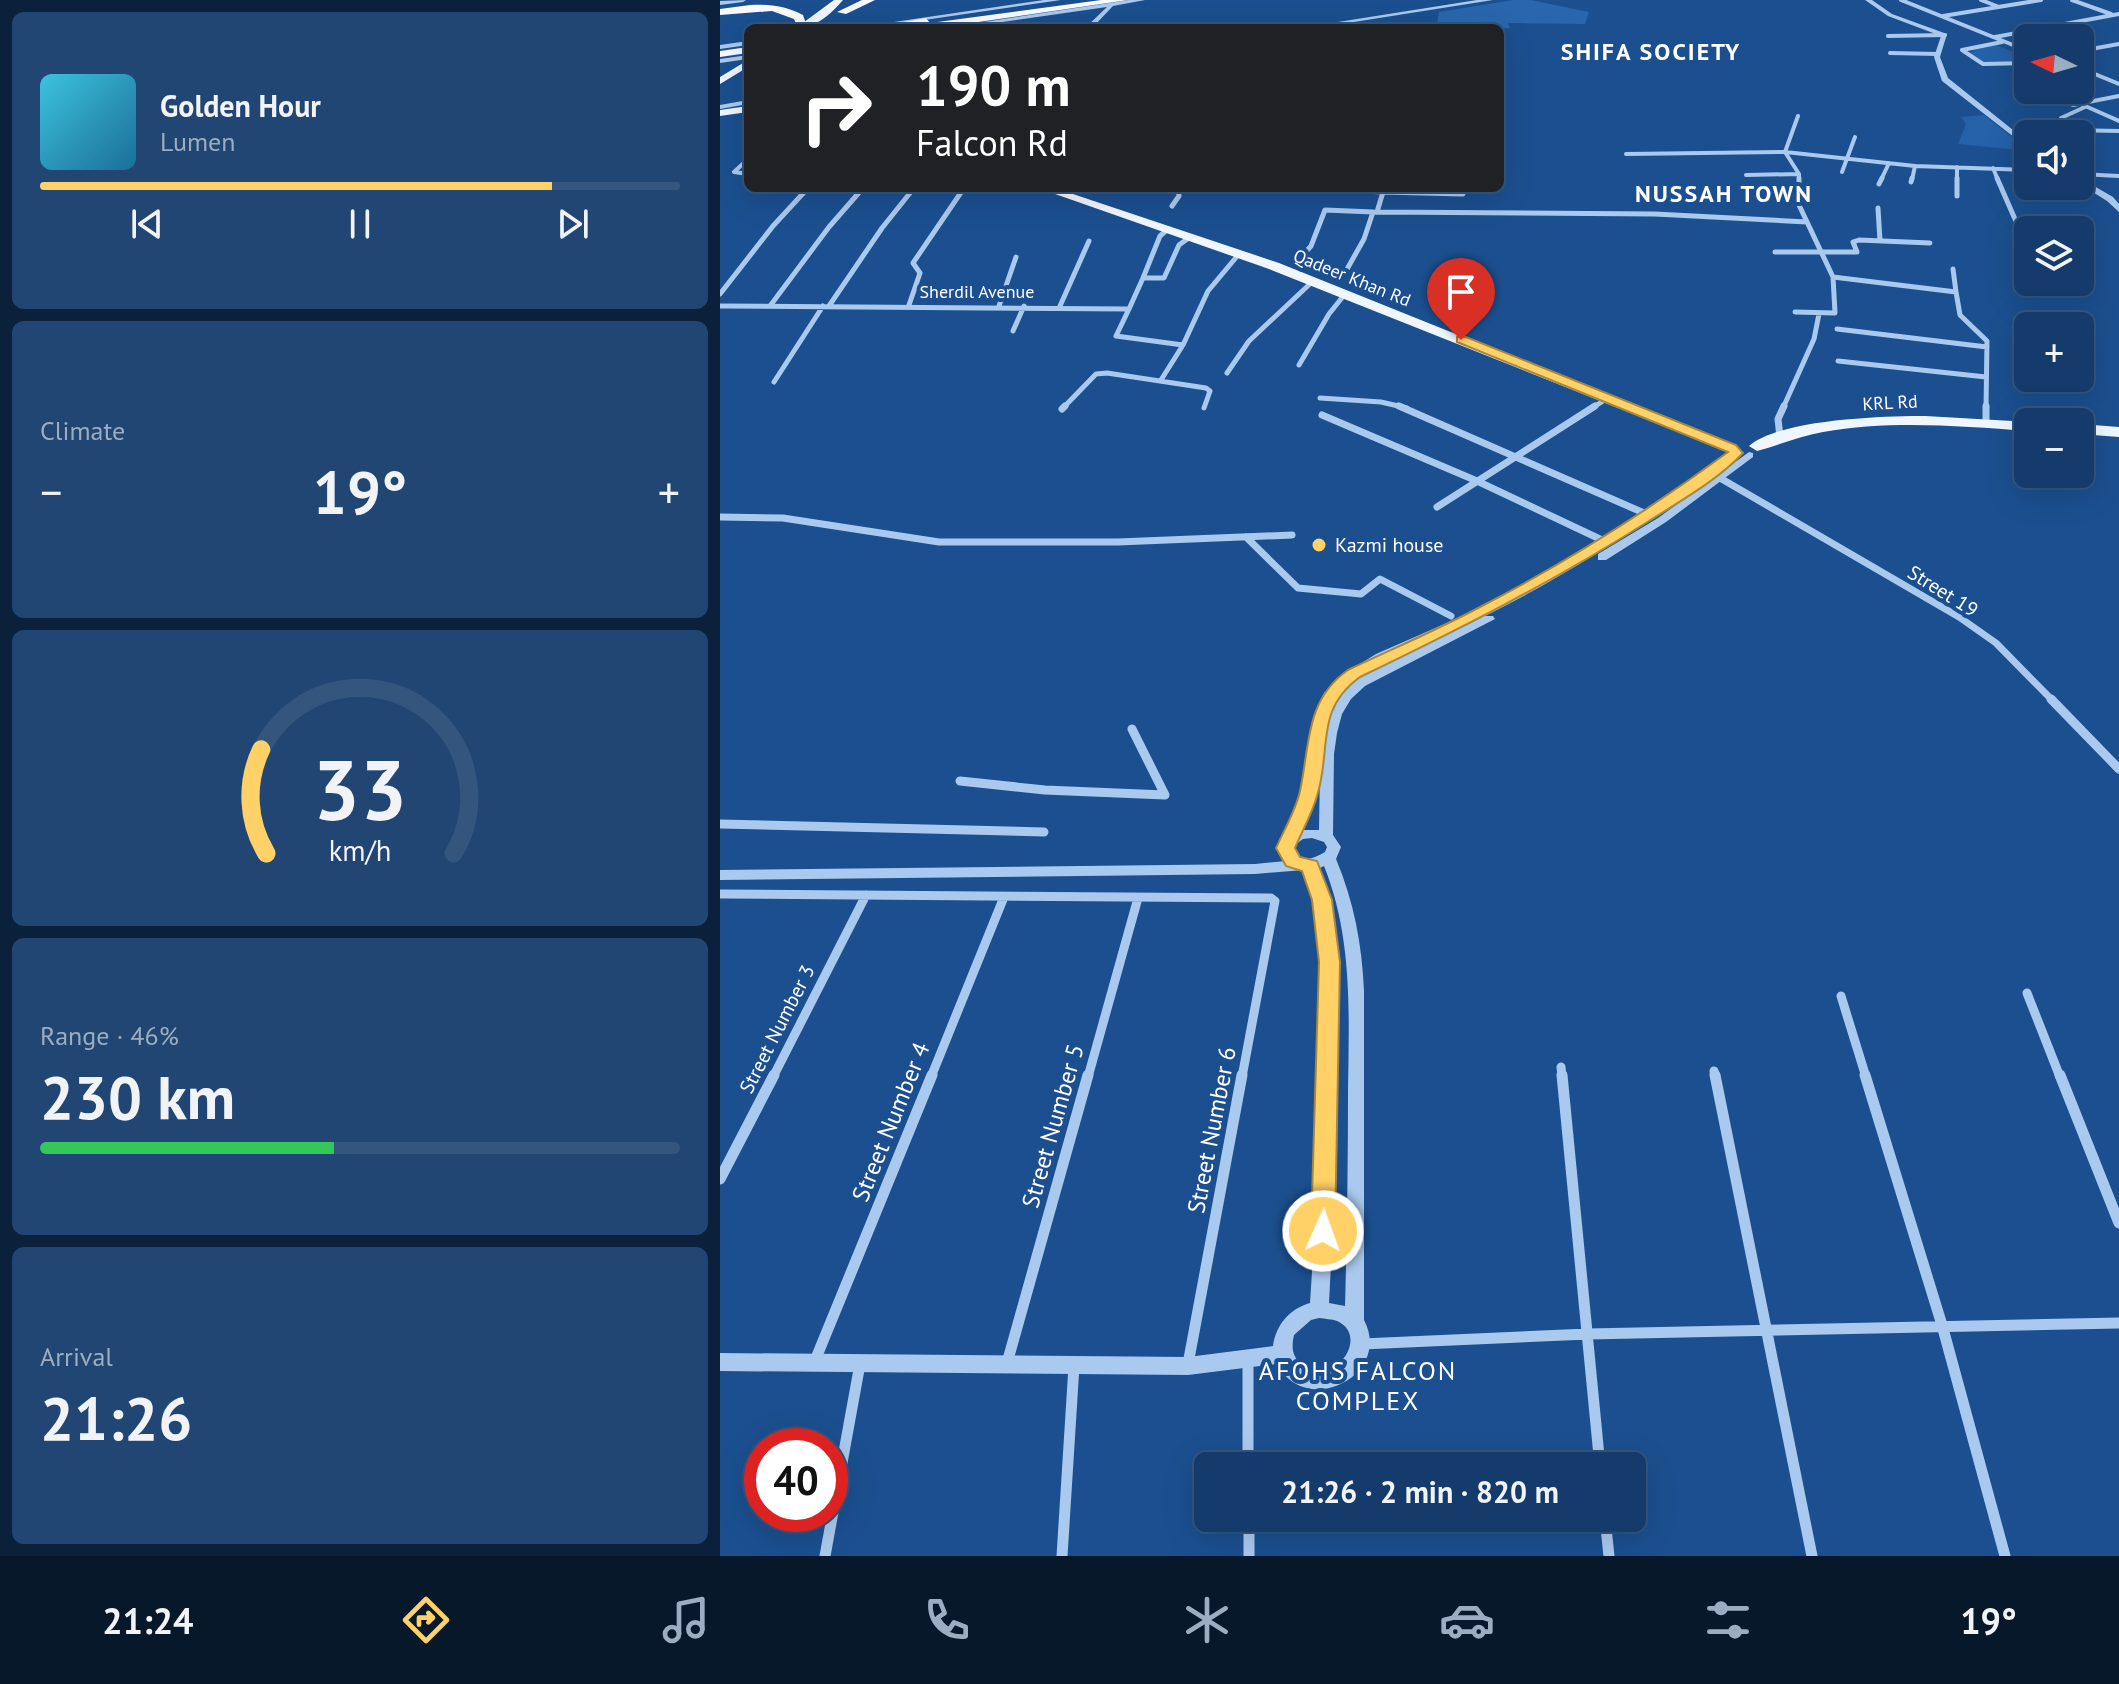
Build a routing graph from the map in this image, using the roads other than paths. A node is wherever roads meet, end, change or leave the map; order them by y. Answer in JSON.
{"nodes":[{"id":1,"x":743,"y":0,"type":"edge"},
{"id":2,"x":848,"y":0,"type":"edge"},
{"id":3,"x":870,"y":0,"type":"edge"},
{"id":4,"x":1018,"y":0,"type":"edge"},
{"id":5,"x":1058,"y":0,"type":"edge"},
{"id":6,"x":1080,"y":0,"type":"edge"},
{"id":7,"x":1142,"y":0,"type":"edge"},
{"id":8,"x":1490,"y":0,"type":"edge"},
{"id":9,"x":1868,"y":0,"type":"edge"},
{"id":10,"x":1901,"y":0,"type":"edge"},
{"id":11,"x":1981,"y":0,"type":"edge"},
{"id":12,"x":2041,"y":0,"type":"edge"},
{"id":13,"x":2072,"y":0,"type":"edge"},
{"id":14,"x":1118,"y":2,"type":"edge"},
{"id":15,"x":720,"y":3,"type":"edge"},
{"id":16,"x":840,"y":6,"type":"edge"},
{"id":17,"x":1999,"y":7,"type":"junction"},
{"id":18,"x":720,"y":12,"type":"edge"},
{"id":19,"x":1050,"y":13,"type":"junction"},
{"id":20,"x":954,"y":15,"type":"junction"},
{"id":21,"x":2117,"y":15,"type":"edge"},
{"id":22,"x":1942,"y":16,"type":"junction"},
{"id":23,"x":1093,"y":20,"type":"junction"},
{"id":24,"x":800,"y":24,"type":"edge"},
{"id":25,"x":808,"y":24,"type":"edge"},
{"id":26,"x":821,"y":24,"type":"edge"},
{"id":27,"x":886,"y":24,"type":"edge"},
{"id":28,"x":919,"y":24,"type":"edge"},
{"id":29,"x":924,"y":24,"type":"edge"},
{"id":30,"x":928,"y":24,"type":"edge"},
{"id":31,"x":974,"y":24,"type":"edge"},
{"id":32,"x":1090,"y":24,"type":"edge"},
{"id":33,"x":1330,"y":24,"type":"edge"},
{"id":34,"x":1945,"y":35,"type":"junction"},
{"id":35,"x":1888,"y":36,"type":"dead end"},
{"id":36,"x":1995,"y":40,"type":"junction"},
{"id":37,"x":2014,"y":46,"type":"edge"},
{"id":38,"x":2119,"y":46,"type":"edge"},
{"id":39,"x":721,"y":48,"type":"edge"},
{"id":40,"x":744,"y":48,"type":"edge"},
{"id":41,"x":2014,"y":48,"type":"edge"},
{"id":42,"x":2094,"y":48,"type":"edge"},
{"id":43,"x":744,"y":49,"type":"edge"},
{"id":44,"x":1890,"y":53,"type":"dead end"},
{"id":45,"x":1938,"y":54,"type":"junction"},
{"id":46,"x":720,"y":61,"type":"edge"},
{"id":47,"x":2014,"y":63,"type":"edge"},
{"id":48,"x":744,"y":66,"type":"edge"},
{"id":49,"x":744,"y":74,"type":"edge"},
{"id":50,"x":2094,"y":74,"type":"edge"},
{"id":51,"x":720,"y":81,"type":"edge"},
{"id":52,"x":2119,"y":84,"type":"edge"},
{"id":53,"x":720,"y":89,"type":"edge"},
{"id":54,"x":2119,"y":96,"type":"edge"},
{"id":55,"x":744,"y":103,"type":"edge"},
{"id":56,"x":2074,"y":104,"type":"edge"},
{"id":57,"x":2084,"y":106,"type":"junction"},
{"id":58,"x":744,"y":110,"type":"edge"},
{"id":59,"x":720,"y":111,"type":"edge"},
{"id":60,"x":1798,"y":116,"type":"dead end"},
{"id":61,"x":2119,"y":121,"type":"edge"},
{"id":62,"x":2119,"y":131,"type":"edge"},
{"id":63,"x":2014,"y":135,"type":"edge"},
{"id":64,"x":1855,"y":137,"type":"dead end"},
{"id":65,"x":1785,"y":152,"type":"junction"},
{"id":66,"x":1626,"y":154,"type":"dead end"},
{"id":67,"x":1846,"y":159,"type":"junction"},
{"id":68,"x":744,"y":163,"type":"edge"},
{"id":69,"x":1889,"y":163,"type":"junction"},
{"id":70,"x":1915,"y":166,"type":"junction"},
{"id":71,"x":1957,"y":167,"type":"junction"},
{"id":72,"x":1993,"y":168,"type":"junction"},
{"id":73,"x":2014,"y":169,"type":"edge"},
{"id":74,"x":1842,"y":172,"type":"dead end"},
{"id":75,"x":744,"y":173,"type":"edge"},
{"id":76,"x":1799,"y":174,"type":"junction"},
{"id":77,"x":1746,"y":175,"type":"dead end"},
{"id":78,"x":2094,"y":175,"type":"edge"},
{"id":79,"x":2119,"y":176,"type":"edge"},
{"id":80,"x":1911,"y":182,"type":"dead end"},
{"id":81,"x":1879,"y":184,"type":"dead end"},
{"id":82,"x":2094,"y":189,"type":"edge"},
{"id":83,"x":804,"y":192,"type":"edge"},
{"id":84,"x":860,"y":192,"type":"edge"},
{"id":85,"x":911,"y":192,"type":"edge"},
{"id":86,"x":961,"y":192,"type":"edge"},
{"id":87,"x":1056,"y":192,"type":"edge"},
{"id":88,"x":1067,"y":192,"type":"edge"},
{"id":89,"x":1178,"y":192,"type":"edge"},
{"id":90,"x":1383,"y":192,"type":"edge"},
{"id":91,"x":1452,"y":192,"type":"edge"},
{"id":92,"x":1463,"y":194,"type":"dead end"},
{"id":93,"x":1957,"y":196,"type":"dead end"},
{"id":94,"x":1172,"y":206,"type":"dead end"},
{"id":95,"x":1878,"y":208,"type":"dead end"},
{"id":96,"x":2119,"y":209,"type":"edge"},
{"id":97,"x":1375,"y":212,"type":"junction"},
{"id":98,"x":2014,"y":217,"type":"edge"},
{"id":99,"x":1807,"y":222,"type":"junction"},
{"id":100,"x":1168,"y":229,"type":"junction"},
{"id":101,"x":1190,"y":237,"type":"junction"},
{"id":102,"x":1089,"y":241,"type":"dead end"},
{"id":103,"x":1880,"y":241,"type":"junction"},
{"id":104,"x":1930,"y":243,"type":"dead end"},
{"id":105,"x":1775,"y":252,"type":"dead end"},
{"id":106,"x":1824,"y":253,"type":"junction"},
{"id":107,"x":1239,"y":254,"type":"junction"},
{"id":108,"x":1303,"y":255,"type":"dead end"},
{"id":109,"x":1016,"y":257,"type":"dead end"},
{"id":110,"x":1953,"y":269,"type":"dead end"},
{"id":111,"x":1346,"y":271,"type":"dead end"},
{"id":112,"x":1833,"y":277,"type":"junction"},
{"id":113,"x":1143,"y":278,"type":"junction"},
{"id":114,"x":1313,"y":281,"type":"junction"},
{"id":115,"x":1956,"y":292,"type":"junction"},
{"id":116,"x":720,"y":294,"type":"edge"},
{"id":117,"x":1345,"y":294,"type":"junction"},
{"id":118,"x":909,"y":305,"type":"junction"},
{"id":119,"x":720,"y":306,"type":"edge"},
{"id":120,"x":770,"y":306,"type":"junction"},
{"id":121,"x":826,"y":306,"type":"junction"},
{"id":122,"x":999,"y":306,"type":"junction"},
{"id":123,"x":1024,"y":306,"type":"junction"},
{"id":124,"x":1060,"y":306,"type":"junction"},
{"id":125,"x":1129,"y":309,"type":"junction"},
{"id":126,"x":1795,"y":312,"type":"dead end"},
{"id":127,"x":1819,"y":314,"type":"junction"},
{"id":128,"x":1837,"y":329,"type":"dead end"},
{"id":129,"x":1013,"y":331,"type":"dead end"},
{"id":130,"x":1183,"y":345,"type":"junction"},
{"id":131,"x":1987,"y":347,"type":"junction"},
{"id":132,"x":1838,"y":361,"type":"dead end"},
{"id":133,"x":1299,"y":365,"type":"dead end"},
{"id":134,"x":1227,"y":373,"type":"dead end"},
{"id":135,"x":1986,"y":377,"type":"junction"},
{"id":136,"x":1161,"y":380,"type":"junction"},
{"id":137,"x":774,"y":382,"type":"dead end"},
{"id":138,"x":1320,"y":398,"type":"dead end"},
{"id":139,"x":1608,"y":398,"type":"junction"},
{"id":140,"x":1204,"y":408,"type":"dead end"},
{"id":141,"x":1062,"y":409,"type":"dead end"},
{"id":142,"x":1322,"y":415,"type":"dead end"},
{"id":143,"x":1986,"y":423,"type":"junction"},
{"id":144,"x":2014,"y":425,"type":"edge"},
{"id":145,"x":2094,"y":430,"type":"edge"},
{"id":146,"x":2119,"y":432,"type":"edge"},
{"id":147,"x":1780,"y":437,"type":"junction"},
{"id":148,"x":1742,"y":449,"type":"junction"},
{"id":149,"x":1516,"y":458,"type":"junction"},
{"id":150,"x":1720,"y":478,"type":"junction"},
{"id":151,"x":1477,"y":481,"type":"junction"},
{"id":152,"x":1437,"y":507,"type":"dead end"},
{"id":153,"x":1644,"y":513,"type":"dead end"},
{"id":154,"x":720,"y":517,"type":"edge"},
{"id":155,"x":1292,"y":535,"type":"dead end"},
{"id":156,"x":1246,"y":537,"type":"junction"},
{"id":157,"x":1602,"y":540,"type":"dead end"},
{"id":158,"x":1451,"y":616,"type":"dead end"},
{"id":159,"x":1132,"y":729,"type":"dead end"},
{"id":160,"x":2119,"y":769,"type":"edge"},
{"id":161,"x":960,"y":781,"type":"dead end"},
{"id":162,"x":720,"y":824,"type":"edge"},
{"id":163,"x":1044,"y":832,"type":"dead end"},
{"id":164,"x":1326,"y":837,"type":"junction"},
{"id":165,"x":1289,"y":843,"type":"junction"},
{"id":166,"x":1329,"y":859,"type":"junction"},
{"id":167,"x":1306,"y":866,"type":"junction"},
{"id":168,"x":1255,"y":869,"type":"junction"},
{"id":169,"x":720,"y":875,"type":"edge"},
{"id":170,"x":866,"y":895,"type":"junction"},
{"id":171,"x":722,"y":897,"type":"edge"},
{"id":172,"x":1004,"y":897,"type":"junction"},
{"id":173,"x":1138,"y":898,"type":"junction"},
{"id":174,"x":2027,"y":993,"type":"dead end"},
{"id":175,"x":1841,"y":996,"type":"dead end"},
{"id":176,"x":1561,"y":1067,"type":"dead end"},
{"id":177,"x":1714,"y":1071,"type":"dead end"},
{"id":178,"x":720,"y":1179,"type":"edge"},
{"id":179,"x":2119,"y":1223,"type":"edge"},
{"id":180,"x":1319,"y":1309,"type":"junction"},
{"id":181,"x":1354,"y":1323,"type":"junction"},
{"id":182,"x":2119,"y":1323,"type":"edge"},
{"id":183,"x":1942,"y":1325,"type":"junction"},
{"id":184,"x":1767,"y":1332,"type":"junction"},
{"id":185,"x":1588,"y":1334,"type":"junction"},
{"id":186,"x":1362,"y":1344,"type":"junction"},
{"id":187,"x":1282,"y":1354,"type":"junction"},
{"id":188,"x":1248,"y":1359,"type":"junction"},
{"id":189,"x":720,"y":1362,"type":"edge"},
{"id":190,"x":814,"y":1363,"type":"junction"},
{"id":191,"x":861,"y":1363,"type":"junction"},
{"id":192,"x":1007,"y":1364,"type":"junction"},
{"id":193,"x":1074,"y":1365,"type":"junction"},
{"id":194,"x":1188,"y":1366,"type":"junction"},
{"id":195,"x":1248,"y":1452,"type":"edge"},
{"id":196,"x":1599,"y":1452,"type":"edge"},
{"id":197,"x":1249,"y":1532,"type":"edge"},
{"id":198,"x":1606,"y":1532,"type":"edge"},
{"id":199,"x":825,"y":1556,"type":"edge"},
{"id":200,"x":1062,"y":1556,"type":"edge"},
{"id":201,"x":1249,"y":1556,"type":"edge"},
{"id":202,"x":1609,"y":1556,"type":"edge"},
{"id":203,"x":1812,"y":1556,"type":"edge"},
{"id":204,"x":2005,"y":1556,"type":"edge"}],
"edges":[{"from":1,"to":15,"type":"street"},
{"from":2,"to":16,"type":"main road"},
{"from":3,"to":16,"type":"highway"},
{"from":4,"to":20,"type":"highway"},
{"from":5,"to":20,"type":"street"},
{"from":6,"to":29,"type":"highway"},
{"from":7,"to":14,"type":"street"},
{"from":8,"to":33,"type":"street"},
{"from":9,"to":34,"type":"street"},
{"from":10,"to":22,"type":"street"},
{"from":11,"to":17,"type":"street"},
{"from":12,"to":17,"type":"street"},
{"from":13,"to":21,"type":"street"},
{"from":14,"to":19,"type":"street"},
{"from":14,"to":23,"type":"street"},
{"from":14,"to":30,"type":"highway"},
{"from":16,"to":25,"type":"main road"},
{"from":16,"to":26,"type":"main road"},
{"from":17,"to":22,"type":"street"},
{"from":18,"to":24,"type":"highway"},
{"from":19,"to":23,"type":"street"},
{"from":19,"to":31,"type":"street"},
{"from":20,"to":27,"type":"street"},
{"from":20,"to":28,"type":"highway"},
{"from":21,"to":36,"type":"street"},
{"from":22,"to":36,"type":"street"},
{"from":23,"to":32,"type":"street"},
{"from":34,"to":35,"type":"street"},
{"from":34,"to":45,"type":"street"},
{"from":36,"to":37,"type":"street"},
{"from":36,"to":41,"type":"street"},
{"from":36,"to":47,"type":"street"},
{"from":38,"to":42,"type":"street"},
{"from":39,"to":40,"type":"highway"},
{"from":43,"to":46,"type":"street"},
{"from":44,"to":45,"type":"street"},
{"from":45,"to":63,"type":"street"},
{"from":48,"to":51,"type":"main road"},
{"from":49,"to":53,"type":"main road"},
{"from":50,"to":52,"type":"street"},
{"from":54,"to":57,"type":"street"},
{"from":55,"to":59,"type":"street"},
{"from":56,"to":57,"type":"street"},
{"from":57,"to":61,"type":"street"},
{"from":57,"to":62,"type":"street"},
{"from":58,"to":59,"type":"main road"},
{"from":60,"to":65,"type":"street"},
{"from":64,"to":67,"type":"street"},
{"from":65,"to":66,"type":"street"},
{"from":65,"to":67,"type":"street"},
{"from":65,"to":76,"type":"street"},
{"from":67,"to":69,"type":"street"},
{"from":67,"to":74,"type":"street"},
{"from":68,"to":75,"type":"street"},
{"from":69,"to":70,"type":"street"},
{"from":69,"to":81,"type":"street"},
{"from":70,"to":71,"type":"street"},
{"from":70,"to":80,"type":"street"},
{"from":71,"to":72,"type":"street"},
{"from":71,"to":93,"type":"street"},
{"from":72,"to":73,"type":"street"},
{"from":72,"to":98,"type":"street"},
{"from":76,"to":77,"type":"street"},
{"from":76,"to":99,"type":"street"},
{"from":78,"to":79,"type":"street"},
{"from":82,"to":96,"type":"street"},
{"from":83,"to":116,"type":"street"},
{"from":84,"to":120,"type":"street"},
{"from":85,"to":121,"type":"street"},
{"from":86,"to":118,"type":"street"},
{"from":87,"to":100,"type":"main road","name":"Qadeer Khan Rd"},
{"from":88,"to":148,"type":"main road","name":"Qadeer Khan Rd"},
{"from":89,"to":94,"type":"street"},
{"from":90,"to":97,"type":"street"},
{"from":91,"to":92,"type":"street"},
{"from":95,"to":103,"type":"street"},
{"from":97,"to":99,"type":"street"},
{"from":97,"to":108,"type":"street"},
{"from":97,"to":111,"type":"street"},
{"from":99,"to":106,"type":"street"},
{"from":100,"to":101,"type":"main road","name":"Qadeer Khan Rd"},
{"from":100,"to":113,"type":"street"},
{"from":101,"to":107,"type":"main road","name":"Qadeer Khan Rd"},
{"from":101,"to":113,"type":"street"},
{"from":102,"to":124,"type":"street"},
{"from":103,"to":104,"type":"street"},
{"from":103,"to":106,"type":"street"},
{"from":105,"to":106,"type":"street"},
{"from":106,"to":112,"type":"street"},
{"from":107,"to":114,"type":"main road","name":"Qadeer Khan Rd"},
{"from":107,"to":130,"type":"street"},
{"from":109,"to":122,"type":"street"},
{"from":110,"to":115,"type":"street"},
{"from":112,"to":115,"type":"street"},
{"from":112,"to":127,"type":"street"},
{"from":113,"to":125,"type":"street"},
{"from":114,"to":117,"type":"main road","name":"Qadeer Khan Rd"},
{"from":114,"to":134,"type":"street"},
{"from":115,"to":131,"type":"street"},
{"from":117,"to":133,"type":"street"},
{"from":117,"to":139,"type":"main road","name":"Qadeer Khan Rd"},
{"from":118,"to":121,"type":"street","name":"Sherdil Avenue"},
{"from":118,"to":122,"type":"street","name":"Sherdil Avenue"},
{"from":119,"to":120,"type":"street","name":"Sherdil Avenue"},
{"from":120,"to":121,"type":"street","name":"Sherdil Avenue"},
{"from":121,"to":137,"type":"street"},
{"from":122,"to":123,"type":"street","name":"Sherdil Avenue"},
{"from":123,"to":124,"type":"street","name":"Sherdil Avenue"},
{"from":123,"to":129,"type":"street"},
{"from":124,"to":125,"type":"street","name":"Sherdil Avenue"},
{"from":125,"to":130,"type":"street"},
{"from":126,"to":127,"type":"street"},
{"from":127,"to":147,"type":"street"},
{"from":128,"to":131,"type":"street"},
{"from":130,"to":136,"type":"street"},
{"from":131,"to":135,"type":"street"},
{"from":132,"to":135,"type":"street"},
{"from":135,"to":143,"type":"street"},
{"from":136,"to":140,"type":"street"},
{"from":136,"to":141,"type":"street"},
{"from":138,"to":149,"type":"street"},
{"from":139,"to":148,"type":"main road","name":"Qadeer Khan Rd"},
{"from":139,"to":149,"type":"street"},
{"from":142,"to":151,"type":"street"},
{"from":143,"to":144,"type":"main road","name":"KRL Rd"},
{"from":143,"to":147,"type":"main road","name":"KRL Rd"},
{"from":145,"to":146,"type":"main road"},
{"from":147,"to":148,"type":"main road","name":"KRL Rd"},
{"from":148,"to":150,"type":"street"},
{"from":148,"to":165,"type":"street"},
{"from":149,"to":151,"type":"street"},
{"from":149,"to":153,"type":"street"},
{"from":150,"to":160,"type":"street","name":"Street 19"},
{"from":150,"to":164,"type":"street"},
{"from":151,"to":152,"type":"street"},
{"from":151,"to":157,"type":"street"},
{"from":154,"to":156,"type":"street"},
{"from":155,"to":156,"type":"street"},
{"from":156,"to":158,"type":"street"},
{"from":159,"to":161,"type":"street"},
{"from":162,"to":163,"type":"street"},
{"from":164,"to":165,"type":"street"},
{"from":164,"to":166,"type":"street"},
{"from":165,"to":167,"type":"street"},
{"from":165,"to":168,"type":"street"},
{"from":166,"to":167,"type":"street"},
{"from":166,"to":181,"type":"street"},
{"from":167,"to":168,"type":"street"},
{"from":167,"to":180,"type":"street"},
{"from":168,"to":169,"type":"street"},
{"from":170,"to":171,"type":"street"},
{"from":170,"to":172,"type":"street"},
{"from":170,"to":178,"type":"street","name":"Street Number 3"},
{"from":172,"to":173,"type":"street"},
{"from":172,"to":190,"type":"street","name":"Street Number 4"},
{"from":173,"to":192,"type":"street","name":"Street Number 5"},
{"from":173,"to":194,"type":"street","name":"Street Number 6"},
{"from":174,"to":179,"type":"street"},
{"from":175,"to":183,"type":"street"},
{"from":176,"to":185,"type":"street"},
{"from":177,"to":184,"type":"street"},
{"from":180,"to":181,"type":"street"},
{"from":180,"to":187,"type":"street"},
{"from":181,"to":186,"type":"street"},
{"from":182,"to":183,"type":"street"},
{"from":183,"to":184,"type":"street"},
{"from":183,"to":204,"type":"street"},
{"from":184,"to":185,"type":"street"},
{"from":184,"to":203,"type":"street"},
{"from":185,"to":186,"type":"street"},
{"from":185,"to":196,"type":"street"},
{"from":186,"to":187,"type":"street"},
{"from":187,"to":188,"type":"street"},
{"from":188,"to":194,"type":"street"},
{"from":188,"to":195,"type":"street"},
{"from":189,"to":190,"type":"street"},
{"from":190,"to":191,"type":"street"},
{"from":191,"to":192,"type":"street"},
{"from":191,"to":199,"type":"street"},
{"from":192,"to":193,"type":"street"},
{"from":193,"to":194,"type":"street"},
{"from":193,"to":200,"type":"street"},
{"from":197,"to":201,"type":"street"},
{"from":198,"to":202,"type":"street"}]}
